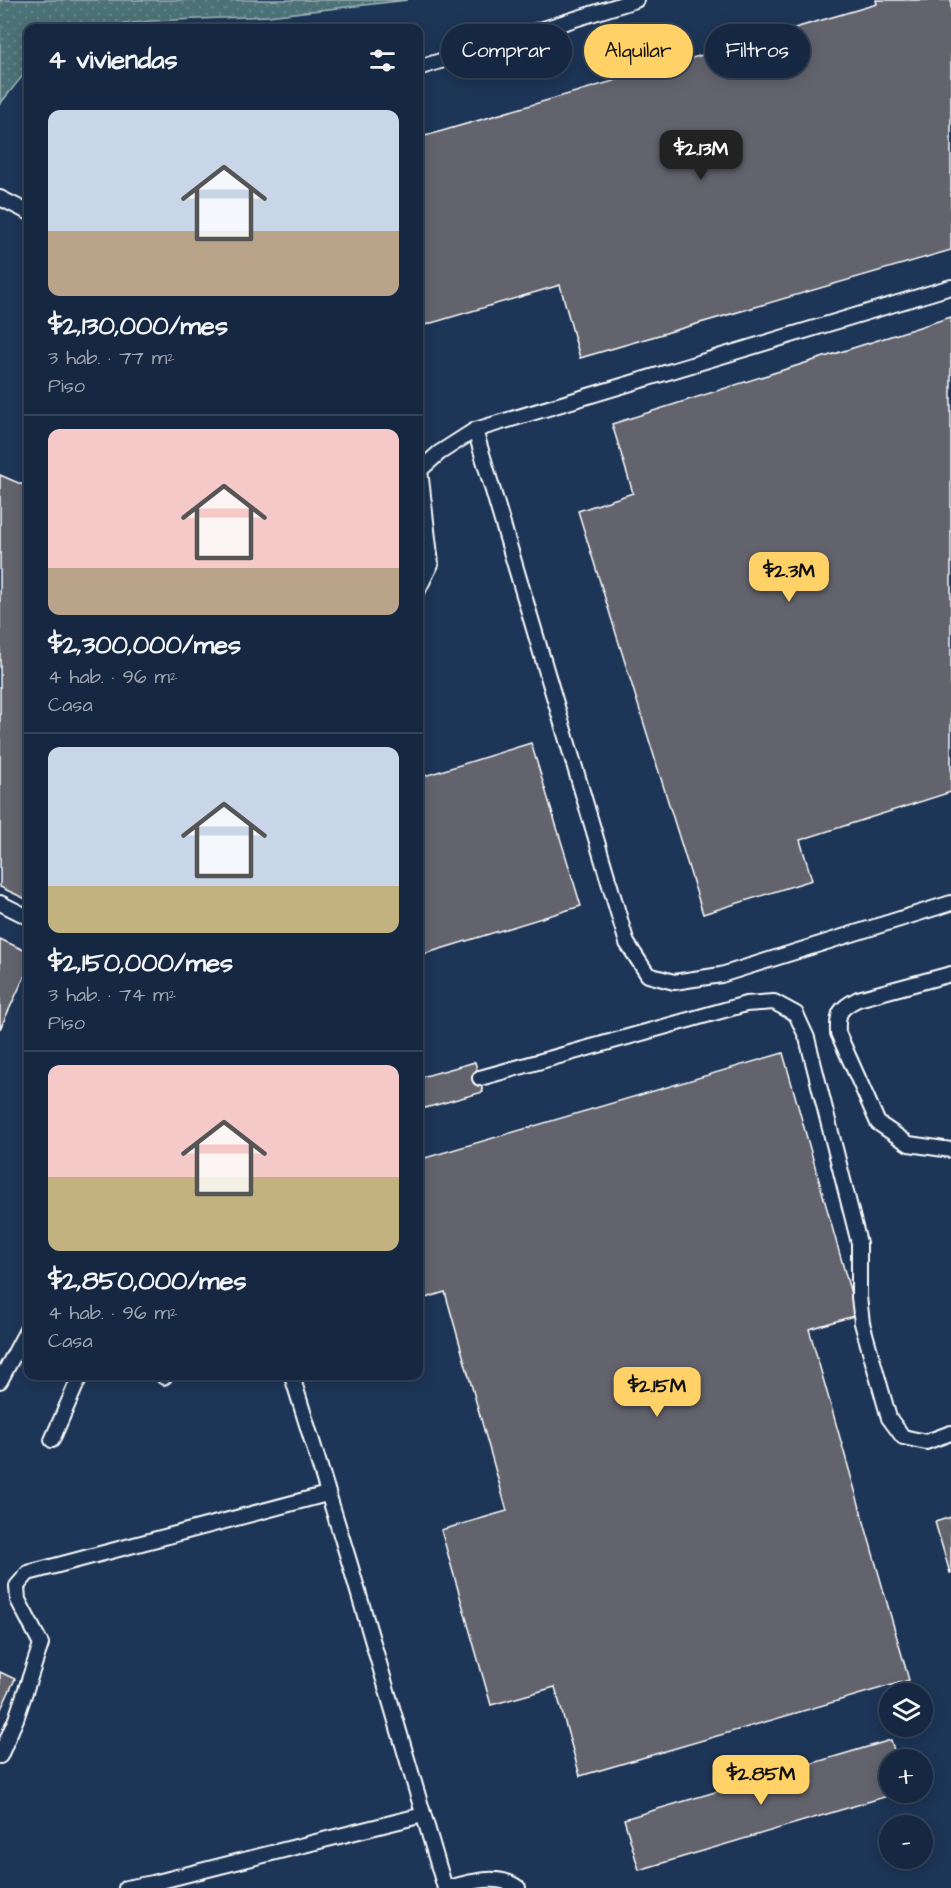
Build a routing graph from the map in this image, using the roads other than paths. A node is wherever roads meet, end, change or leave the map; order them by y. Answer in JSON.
{"nodes":[{"id":1,"x":636,"y":0,"type":"edge"},
{"id":2,"x":423,"y":66,"type":"edge"},
{"id":3,"x":0,"y":198,"type":"edge"},
{"id":4,"x":24,"y":210,"type":"edge"},
{"id":5,"x":951,"y":287,"type":"edge"},
{"id":6,"x":475,"y":430,"type":"junction"},
{"id":7,"x":423,"y":467,"type":"edge"},
{"id":8,"x":423,"y":501,"type":"edge"},
{"id":9,"x":423,"y":580,"type":"edge"},
{"id":10,"x":0,"y":903,"type":"edge"},
{"id":11,"x":951,"y":903,"type":"edge"},
{"id":12,"x":24,"y":915,"type":"edge"},
{"id":13,"x":951,"y":974,"type":"edge"},
{"id":14,"x":480,"y":1078,"type":"dead end"},
{"id":15,"x":951,"y":1150,"type":"edge"},
{"id":16,"x":24,"y":1336,"type":"edge"},
{"id":17,"x":78,"y":1380,"type":"edge"},
{"id":18,"x":293,"y":1380,"type":"edge"},
{"id":19,"x":0,"y":1381,"type":"edge"},
{"id":20,"x":951,"y":1433,"type":"edge"},
{"id":21,"x":52,"y":1440,"type":"dead end"},
{"id":22,"x":327,"y":1494,"type":"junction"},
{"id":23,"x":0,"y":1756,"type":"edge"},
{"id":24,"x":423,"y":1815,"type":"junction"},
{"id":25,"x":126,"y":1888,"type":"edge"},
{"id":26,"x":446,"y":1888,"type":"edge"},
{"id":27,"x":518,"y":1888,"type":"edge"}],
"edges":[{"from":1,"to":2,"type":"lane"},
{"from":3,"to":4,"type":"lane"},
{"from":5,"to":6,"type":"lane"},
{"from":6,"to":7,"type":"lane"},
{"from":6,"to":11,"type":"lane"},
{"from":8,"to":9,"type":"lane"},
{"from":10,"to":12,"type":"lane"},
{"from":13,"to":15,"type":"lane"},
{"from":14,"to":20,"type":"lane"},
{"from":16,"to":19,"type":"lane"},
{"from":17,"to":21,"type":"lane"},
{"from":18,"to":22,"type":"lane"},
{"from":22,"to":23,"type":"lane"},
{"from":22,"to":24,"type":"lane"},
{"from":24,"to":25,"type":"lane"},
{"from":24,"to":26,"type":"lane"},
{"from":26,"to":27,"type":"lane"}]}
